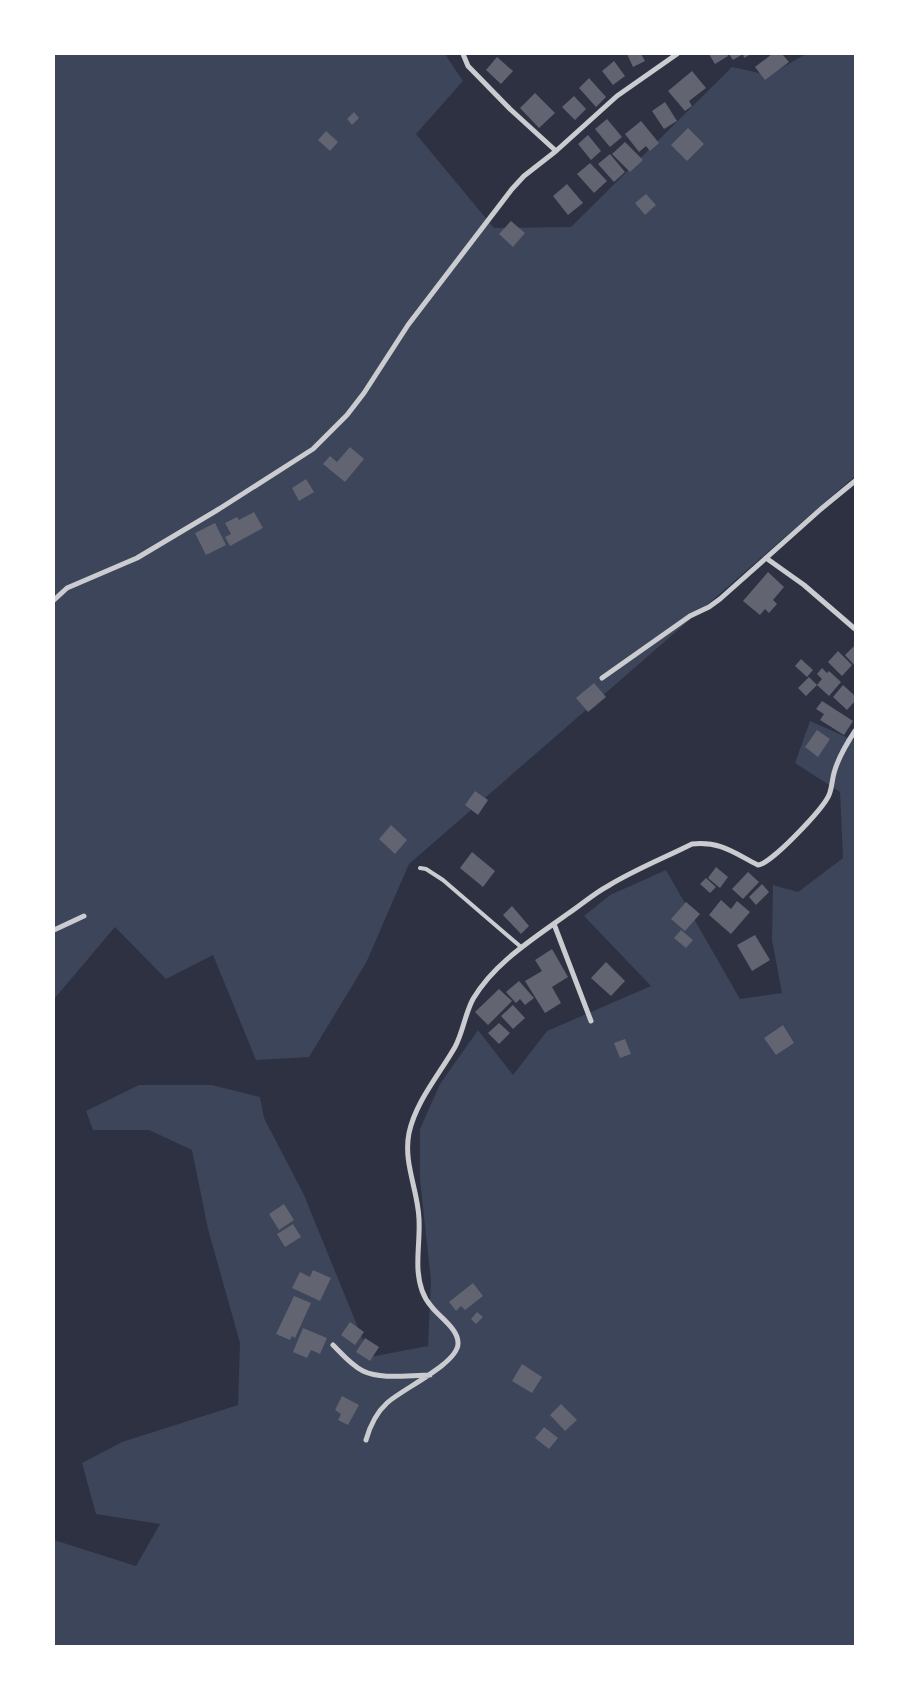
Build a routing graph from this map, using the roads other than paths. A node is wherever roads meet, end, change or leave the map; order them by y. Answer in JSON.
{"nodes":[{"id":1,"x":463,"y":54,"type":"edge"},
{"id":2,"x":677,"y":54,"type":"edge"},
{"id":3,"x":556,"y":152,"type":"junction"},
{"id":4,"x":855,"y":481,"type":"edge"},
{"id":5,"x":766,"y":558,"type":"junction"},
{"id":6,"x":54,"y":600,"type":"edge"},
{"id":7,"x":855,"y":629,"type":"edge"},
{"id":8,"x":602,"y":678,"type":"dead end"},
{"id":9,"x":855,"y":731,"type":"edge"},
{"id":10,"x":420,"y":868,"type":"dead end"},
{"id":11,"x":84,"y":916,"type":"dead end"},
{"id":12,"x":554,"y":924,"type":"junction"},
{"id":13,"x":54,"y":930,"type":"edge"},
{"id":14,"x":521,"y":947,"type":"junction"},
{"id":15,"x":590,"y":1021,"type":"dead end"},
{"id":16,"x":333,"y":1346,"type":"dead end"},
{"id":17,"x":430,"y":1374,"type":"junction"},
{"id":18,"x":366,"y":1440,"type":"dead end"}],
"edges":[{"from":1,"to":3,"type":"street"},
{"from":2,"to":3,"type":"street"},
{"from":3,"to":6,"type":"street"},
{"from":4,"to":5,"type":"street"},
{"from":5,"to":7,"type":"street"},
{"from":5,"to":8,"type":"street"},
{"from":9,"to":12,"type":"street"},
{"from":10,"to":14,"type":"lane"},
{"from":11,"to":13,"type":"street"},
{"from":12,"to":14,"type":"street"},
{"from":12,"to":15,"type":"street"},
{"from":14,"to":17,"type":"street"},
{"from":16,"to":17,"type":"street"},
{"from":17,"to":18,"type":"street"}]}
